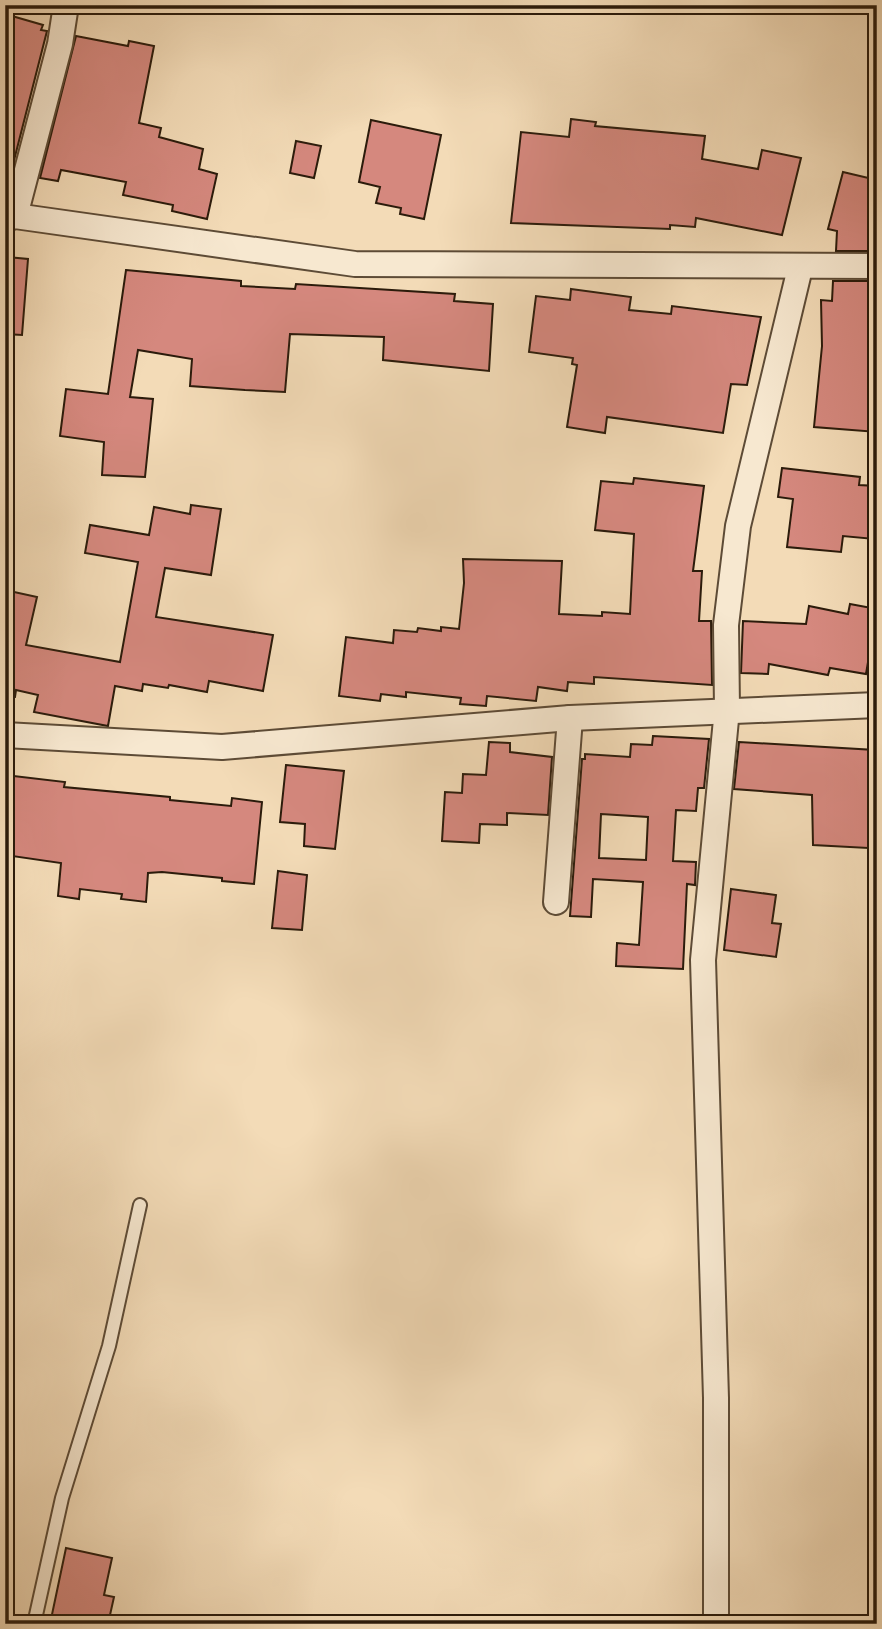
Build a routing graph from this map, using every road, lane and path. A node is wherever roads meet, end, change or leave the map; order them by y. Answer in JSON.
{"nodes":[{"id":1,"x":66,"y":5,"type":"edge"},
{"id":2,"x":10,"y":217,"type":"edge"},
{"id":3,"x":877,"y":266,"type":"edge"},
{"id":4,"x":800,"y":268,"type":"junction"},
{"id":5,"x":877,"y":705,"type":"edge"},
{"id":6,"x":727,"y":709,"type":"junction"},
{"id":7,"x":570,"y":718,"type":"junction"},
{"id":8,"x":5,"y":735,"type":"edge"},
{"id":9,"x":556,"y":902,"type":"dead end"},
{"id":10,"x":140,"y":1205,"type":"dead end"},
{"id":11,"x":34,"y":1624,"type":"edge"},
{"id":12,"x":716,"y":1624,"type":"edge"}],
"edges":[{"from":1,"to":2,"type":"street"},
{"from":2,"to":4,"type":"street"},
{"from":3,"to":4,"type":"street"},
{"from":4,"to":6,"type":"street"},
{"from":5,"to":6,"type":"street"},
{"from":6,"to":7,"type":"street"},
{"from":6,"to":12,"type":"street"},
{"from":7,"to":8,"type":"street"},
{"from":7,"to":9,"type":"street"},
{"from":10,"to":11,"type":"lane"}]}
